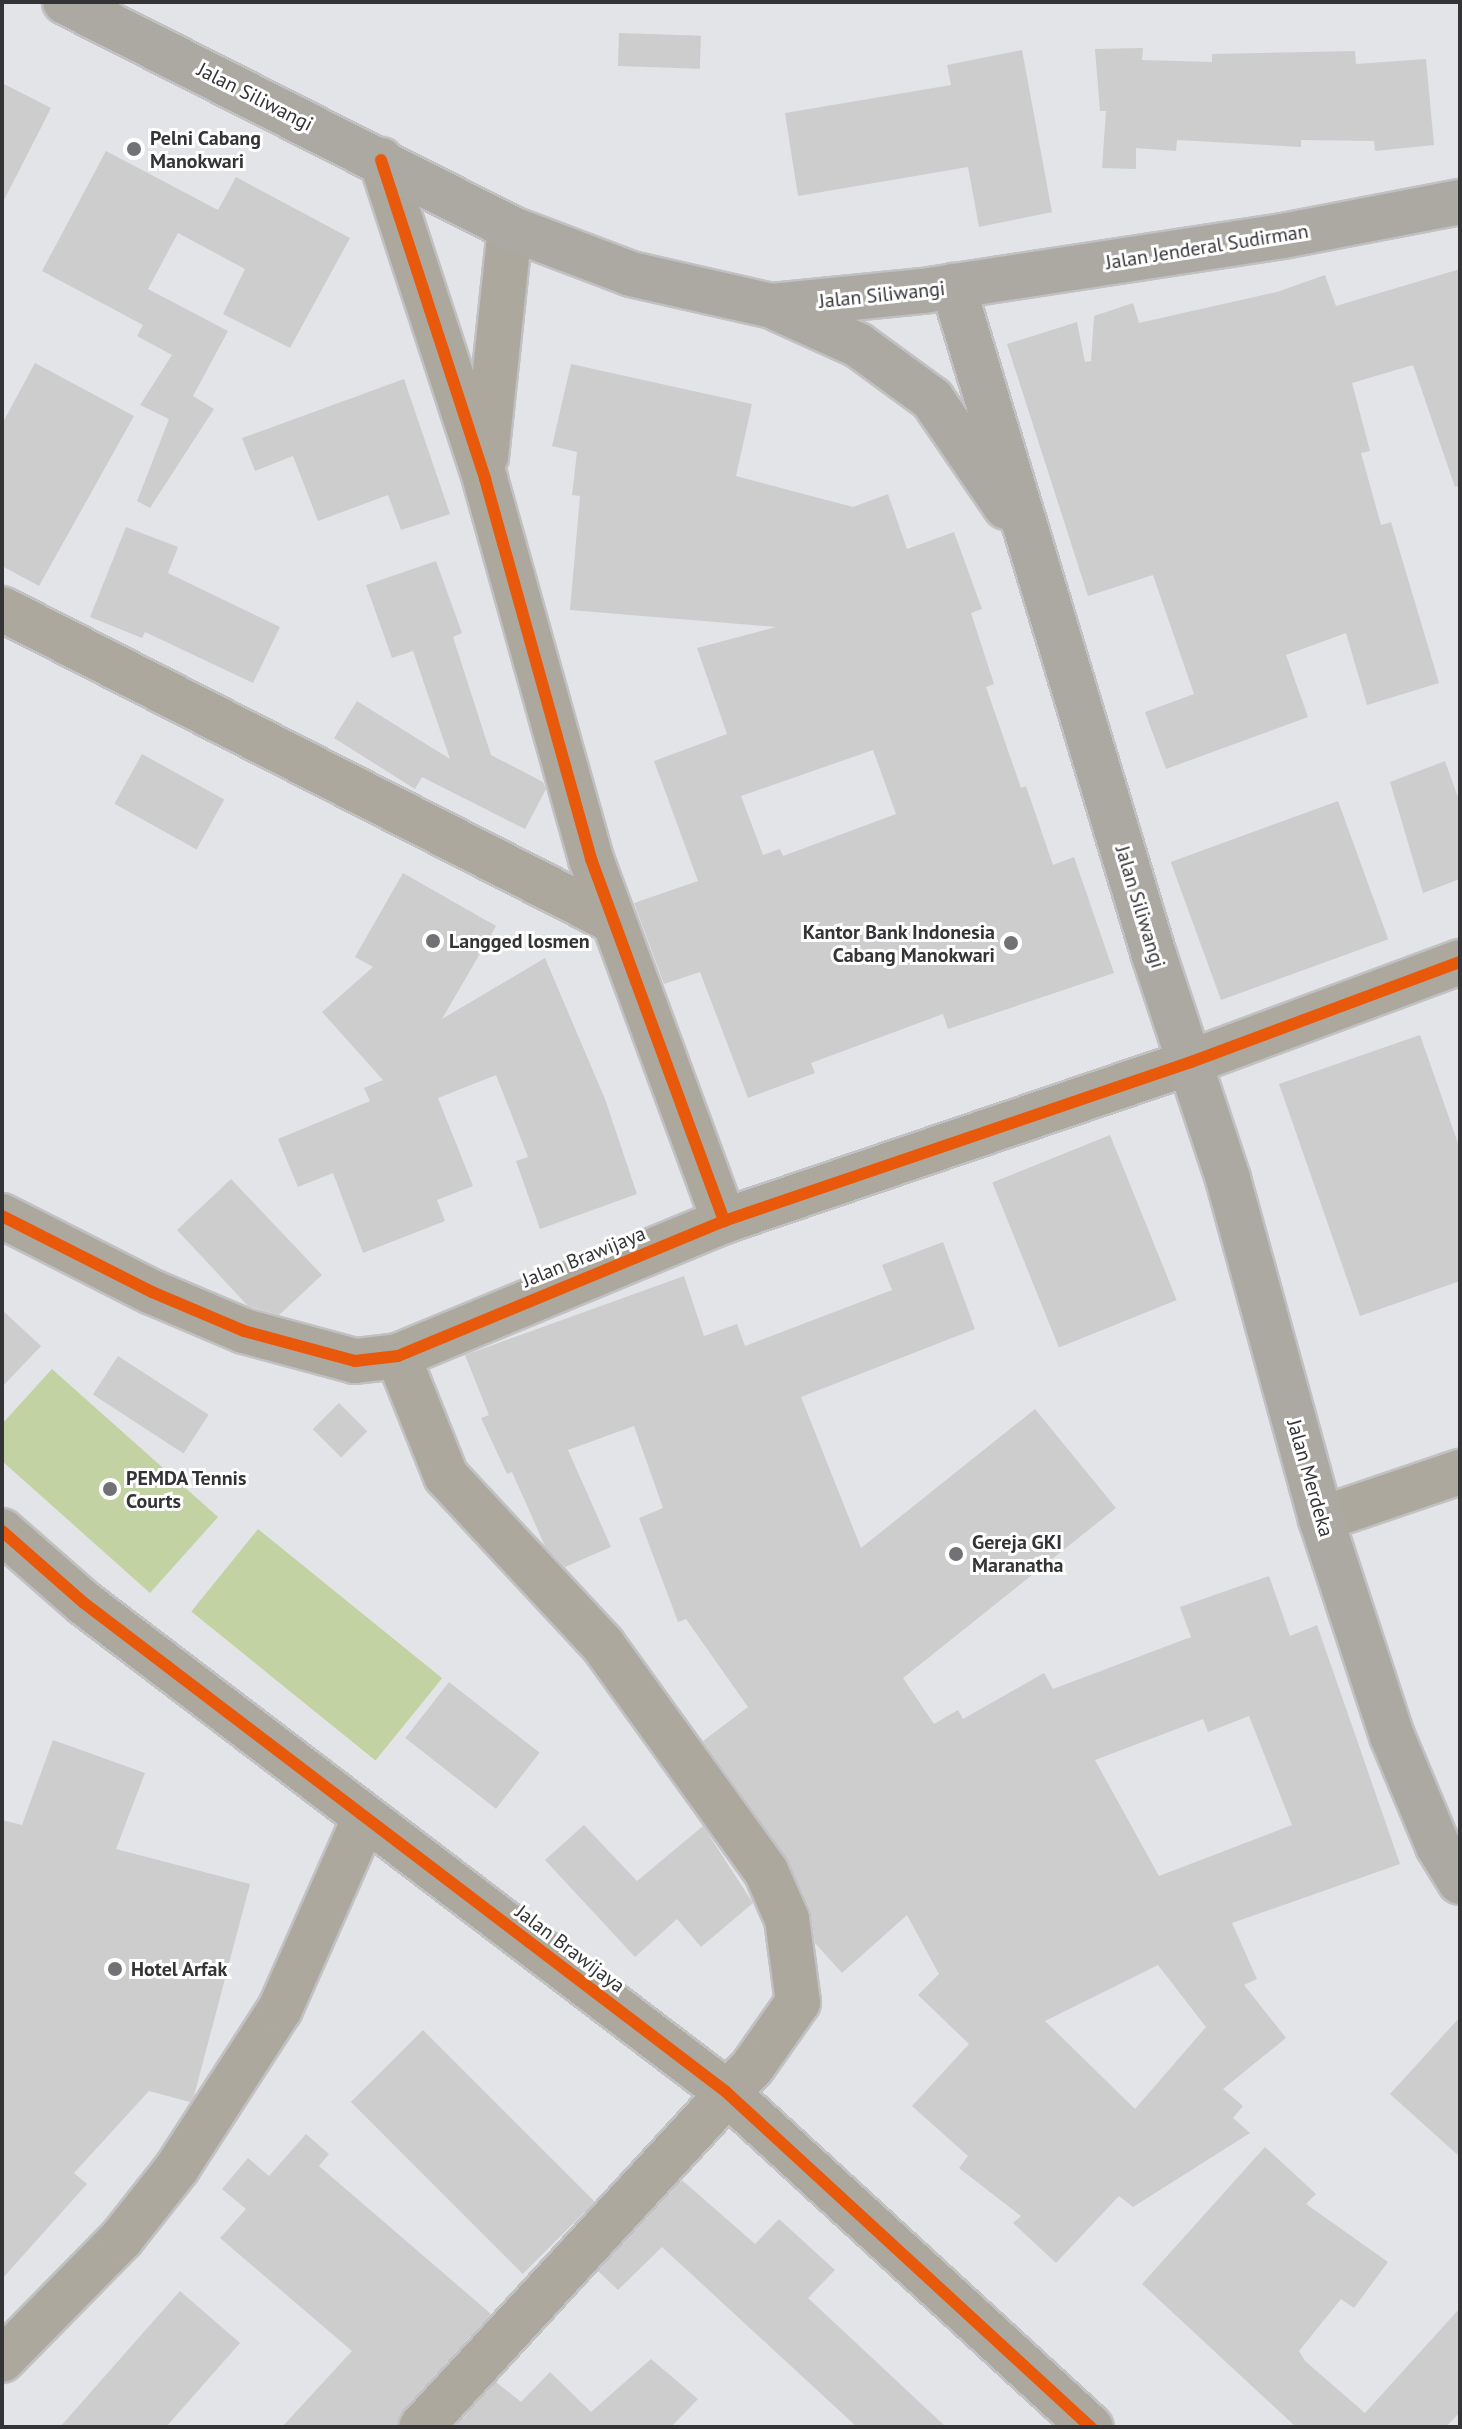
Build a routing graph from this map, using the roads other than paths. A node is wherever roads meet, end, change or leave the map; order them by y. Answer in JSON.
{"nodes":[{"id":1,"x":65,"y":2,"type":"edge"},
{"id":2,"x":381,"y":160,"type":"junction"},
{"id":3,"x":1460,"y":202,"type":"edge"},
{"id":4,"x":510,"y":228,"type":"junction"},
{"id":5,"x":953,"y":286,"type":"junction"},
{"id":6,"x":772,"y":306,"type":"junction"},
{"id":7,"x":485,"y":479,"type":"junction"},
{"id":8,"x":1031,"y":546,"type":"junction"},
{"id":9,"x":2,"y":609,"type":"edge"},
{"id":10,"x":611,"y":920,"type":"junction"},
{"id":11,"x":1460,"y":962,"type":"edge"},
{"id":12,"x":1191,"y":1062,"type":"junction"},
{"id":13,"x":2,"y":1216,"type":"edge"},
{"id":14,"x":724,"y":1221,"type":"junction"},
{"id":15,"x":398,"y":1356,"type":"junction"},
{"id":16,"x":1460,"y":1472,"type":"edge"},
{"id":17,"x":1321,"y":1519,"type":"junction"},
{"id":18,"x":2,"y":1531,"type":"edge"},
{"id":19,"x":364,"y":1819,"type":"junction"},
{"id":20,"x":1460,"y":1882,"type":"edge"},
{"id":21,"x":725,"y":2091,"type":"junction"},
{"id":22,"x":2,"y":2360,"type":"edge"},
{"id":23,"x":421,"y":2427,"type":"edge"},
{"id":24,"x":1091,"y":2427,"type":"edge"}],
"edges":[{"from":1,"to":2,"type":"highway","name":"Jalan Siliwangi"},
{"from":2,"to":4,"type":"highway","name":"Jalan Siliwangi"},
{"from":2,"to":7,"type":"street"},
{"from":3,"to":5,"type":"highway","name":"Jalan Jenderal Sudirman"},
{"from":4,"to":6,"type":"highway","name":"Jalan Siliwangi"},
{"from":4,"to":7,"type":"street"},
{"from":5,"to":6,"type":"highway","name":"Jalan Siliwangi"},
{"from":5,"to":8,"type":"highway","name":"Jalan Siliwangi"},
{"from":6,"to":8,"type":"highway"},
{"from":7,"to":10,"type":"street"},
{"from":8,"to":12,"type":"highway","name":"Jalan Siliwangi"},
{"from":9,"to":10,"type":"street"},
{"from":10,"to":14,"type":"street"},
{"from":11,"to":12,"type":"street","name":"Jalan Brawijaya"},
{"from":12,"to":14,"type":"street","name":"Jalan Brawijaya"},
{"from":12,"to":17,"type":"highway","name":"Jalan Merdeka"},
{"from":13,"to":15,"type":"street","name":"Jalan Brawijaya"},
{"from":14,"to":15,"type":"street","name":"Jalan Brawijaya"},
{"from":15,"to":21,"type":"street"},
{"from":16,"to":17,"type":"street"},
{"from":17,"to":20,"type":"highway","name":"Jalan Merdeka"},
{"from":18,"to":19,"type":"street","name":"Jalan Brawijaya"},
{"from":19,"to":21,"type":"street","name":"Jalan Brawijaya"},
{"from":19,"to":22,"type":"street"},
{"from":21,"to":23,"type":"street"},
{"from":21,"to":24,"type":"street","name":"Jalan Brawijaya"}]}
